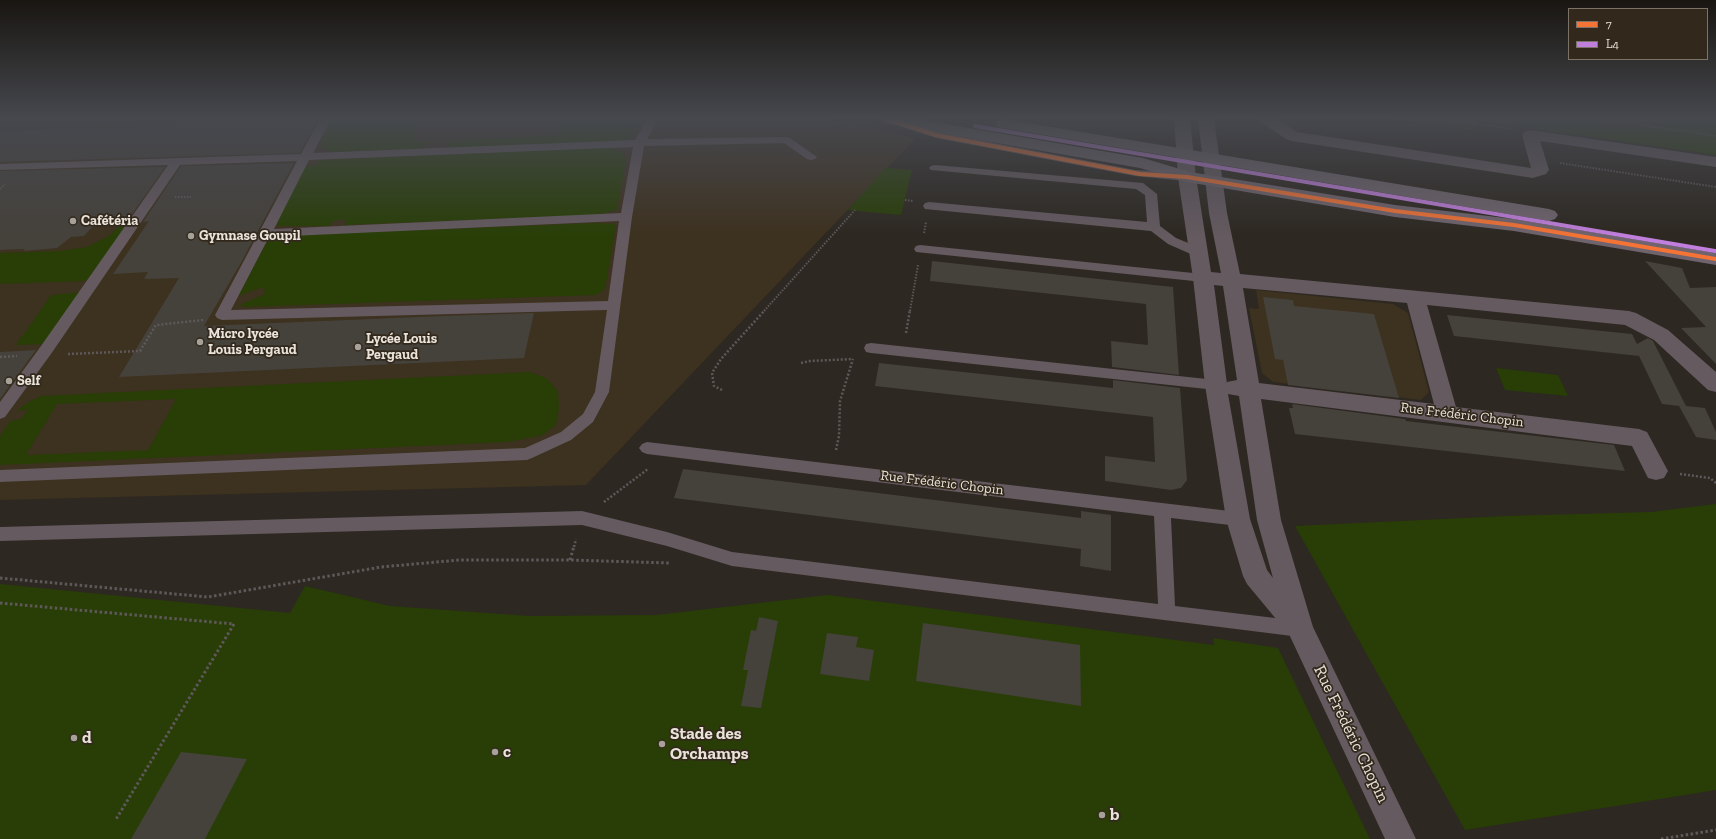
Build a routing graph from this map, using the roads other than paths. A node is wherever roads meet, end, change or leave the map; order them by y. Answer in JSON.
{"nodes":[{"id":1,"x":256,"y":158,"type":"edge"},
{"id":2,"x":304,"y":158,"type":"edge"},
{"id":3,"x":636,"y":158,"type":"edge"},
{"id":4,"x":1115,"y":158,"type":"edge"},
{"id":5,"x":1185,"y":158,"type":"edge"},
{"id":6,"x":1210,"y":158,"type":"edge"},
{"id":7,"x":1217,"y":158,"type":"edge"},
{"id":8,"x":1436,"y":158,"type":"edge"},
{"id":9,"x":1536,"y":158,"type":"edge"},
{"id":10,"x":1690,"y":158,"type":"edge"},
{"id":11,"x":177,"y":160,"type":"junction"},
{"id":12,"x":1716,"y":162,"type":"edge"},
{"id":13,"x":0,"y":167,"type":"edge"},
{"id":14,"x":935,"y":168,"type":"dead end"},
{"id":15,"x":1187,"y":177,"type":"junction"},
{"id":16,"x":1213,"y":182,"type":"junction"},
{"id":17,"x":929,"y":206,"type":"dead end"},
{"id":18,"x":1193,"y":210,"type":"junction"},
{"id":19,"x":1218,"y":213,"type":"junction"},
{"id":20,"x":626,"y":217,"type":"junction"},
{"id":21,"x":1154,"y":227,"type":"junction"},
{"id":22,"x":265,"y":233,"type":"junction"},
{"id":23,"x":1716,"y":244,"type":"edge"},
{"id":24,"x":920,"y":249,"type":"road end"},
{"id":25,"x":1198,"y":252,"type":"junction"},
{"id":26,"x":1716,"y":259,"type":"edge"},
{"id":27,"x":1203,"y":278,"type":"junction"},
{"id":28,"x":1232,"y":280,"type":"junction"},
{"id":29,"x":1415,"y":298,"type":"junction"},
{"id":30,"x":613,"y":305,"type":"junction"},
{"id":31,"x":871,"y":348,"type":"road end"},
{"id":32,"x":1716,"y":384,"type":"edge"},
{"id":33,"x":1216,"y":385,"type":"junction"},
{"id":34,"x":1249,"y":390,"type":"junction"},
{"id":35,"x":0,"y":413,"type":"edge"},
{"id":36,"x":1447,"y":413,"type":"junction"},
{"id":37,"x":647,"y":448,"type":"dead end"},
{"id":38,"x":1656,"y":471,"type":"road end"},
{"id":39,"x":0,"y":476,"type":"edge"},
{"id":40,"x":1162,"y":510,"type":"junction"},
{"id":41,"x":1238,"y":519,"type":"junction"},
{"id":42,"x":1269,"y":520,"type":"junction"},
{"id":43,"x":0,"y":534,"type":"edge"},
{"id":44,"x":1167,"y":613,"type":"junction"},
{"id":45,"x":1300,"y":629,"type":"junction"},
{"id":46,"x":1401,"y":839,"type":"edge"}],
"edges":[{"from":1,"to":11,"type":"lane"},
{"from":2,"to":22,"type":"lane"},
{"from":3,"to":20,"type":"lane"},
{"from":4,"to":15,"type":"main road"},
{"from":5,"to":15,"type":"street","name":"Rue Frédéric Chopin"},
{"from":6,"to":16,"type":"street","name":"Rue Frédéric Chopin"},
{"from":7,"to":23,"type":"main road"},
{"from":8,"to":9,"type":"street"},
{"from":10,"to":12,"type":"street"},
{"from":11,"to":13,"type":"lane"},
{"from":11,"to":35,"type":"lane"},
{"from":14,"to":21,"type":"lane"},
{"from":15,"to":16,"type":"main road"},
{"from":15,"to":18,"type":"street","name":"Rue Frédéric Chopin"},
{"from":16,"to":19,"type":"street","name":"Rue Frédéric Chopin"},
{"from":16,"to":26,"type":"main road"},
{"from":17,"to":21,"type":"lane"},
{"from":18,"to":19,"type":"street"},
{"from":18,"to":25,"type":"street","name":"Rue Frédéric Chopin"},
{"from":19,"to":28,"type":"street","name":"Rue Frédéric Chopin"},
{"from":20,"to":22,"type":"lane"},
{"from":20,"to":30,"type":"lane"},
{"from":21,"to":25,"type":"lane"},
{"from":22,"to":30,"type":"lane"},
{"from":24,"to":27,"type":"lane"},
{"from":25,"to":27,"type":"street","name":"Rue Frédéric Chopin"},
{"from":27,"to":28,"type":"street"},
{"from":27,"to":33,"type":"street","name":"Rue Frédéric Chopin"},
{"from":28,"to":29,"type":"street"},
{"from":28,"to":34,"type":"street","name":"Rue Frédéric Chopin"},
{"from":29,"to":32,"type":"street"},
{"from":29,"to":36,"type":"street"},
{"from":30,"to":39,"type":"lane"},
{"from":31,"to":33,"type":"lane","name":"Rue Frédéric Chopin"},
{"from":33,"to":34,"type":"street","name":"Rue Frédéric Chopin"},
{"from":33,"to":41,"type":"street","name":"Rue Frédéric Chopin"},
{"from":34,"to":36,"type":"street","name":"Rue Frédéric Chopin"},
{"from":34,"to":42,"type":"street","name":"Rue Frédéric Chopin"},
{"from":36,"to":38,"type":"street","name":"Rue Frédéric Chopin"},
{"from":37,"to":40,"type":"lane","name":"Rue Frédéric Chopin"},
{"from":40,"to":41,"type":"lane","name":"Rue Frédéric Chopin"},
{"from":40,"to":44,"type":"lane"},
{"from":41,"to":42,"type":"street","name":"Rue Frédéric Chopin"},
{"from":41,"to":45,"type":"street","name":"Rue Frédéric Chopin"},
{"from":42,"to":45,"type":"street","name":"Rue Frédéric Chopin"},
{"from":43,"to":44,"type":"lane"},
{"from":44,"to":45,"type":"lane"},
{"from":45,"to":46,"type":"street","name":"Rue Frédéric Chopin"}]}
